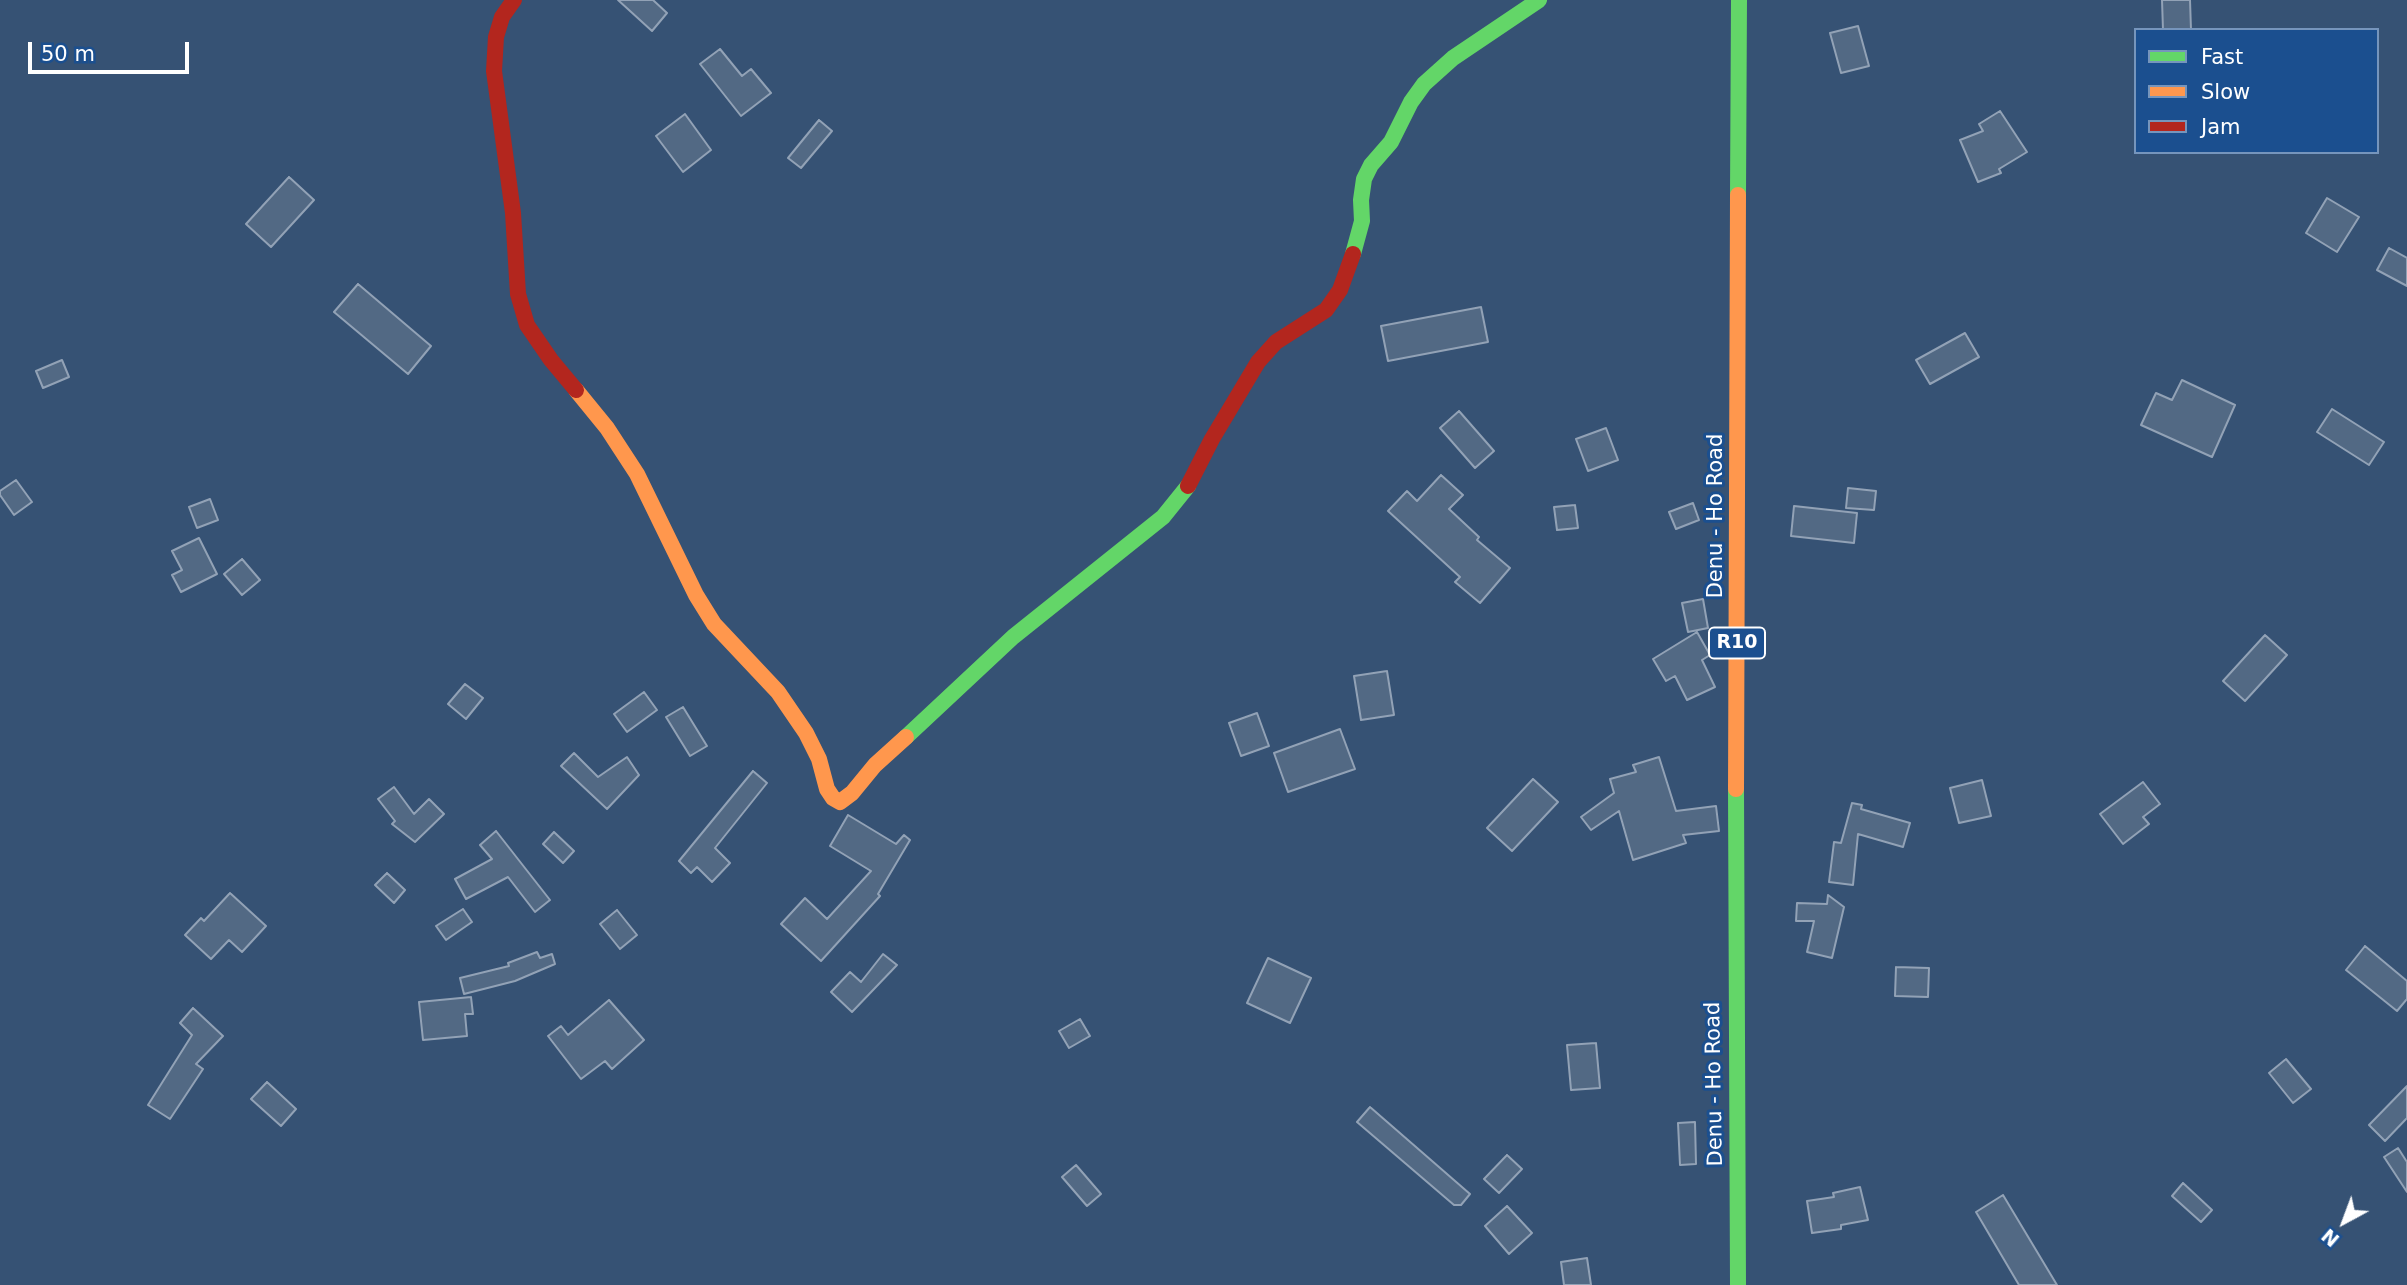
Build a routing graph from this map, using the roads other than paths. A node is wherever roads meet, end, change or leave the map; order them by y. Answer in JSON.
{"nodes":[{"id":1,"x":514,"y":0,"type":"edge"},
{"id":2,"x":1539,"y":0,"type":"edge"},
{"id":3,"x":1740,"y":0,"type":"edge"},
{"id":4,"x":1738,"y":1285,"type":"edge"}],
"edges":[{"from":1,"to":2,"type":"street"},
{"from":3,"to":4,"type":"street","name":"Denu - Ho Road","number":"R10"}]}
